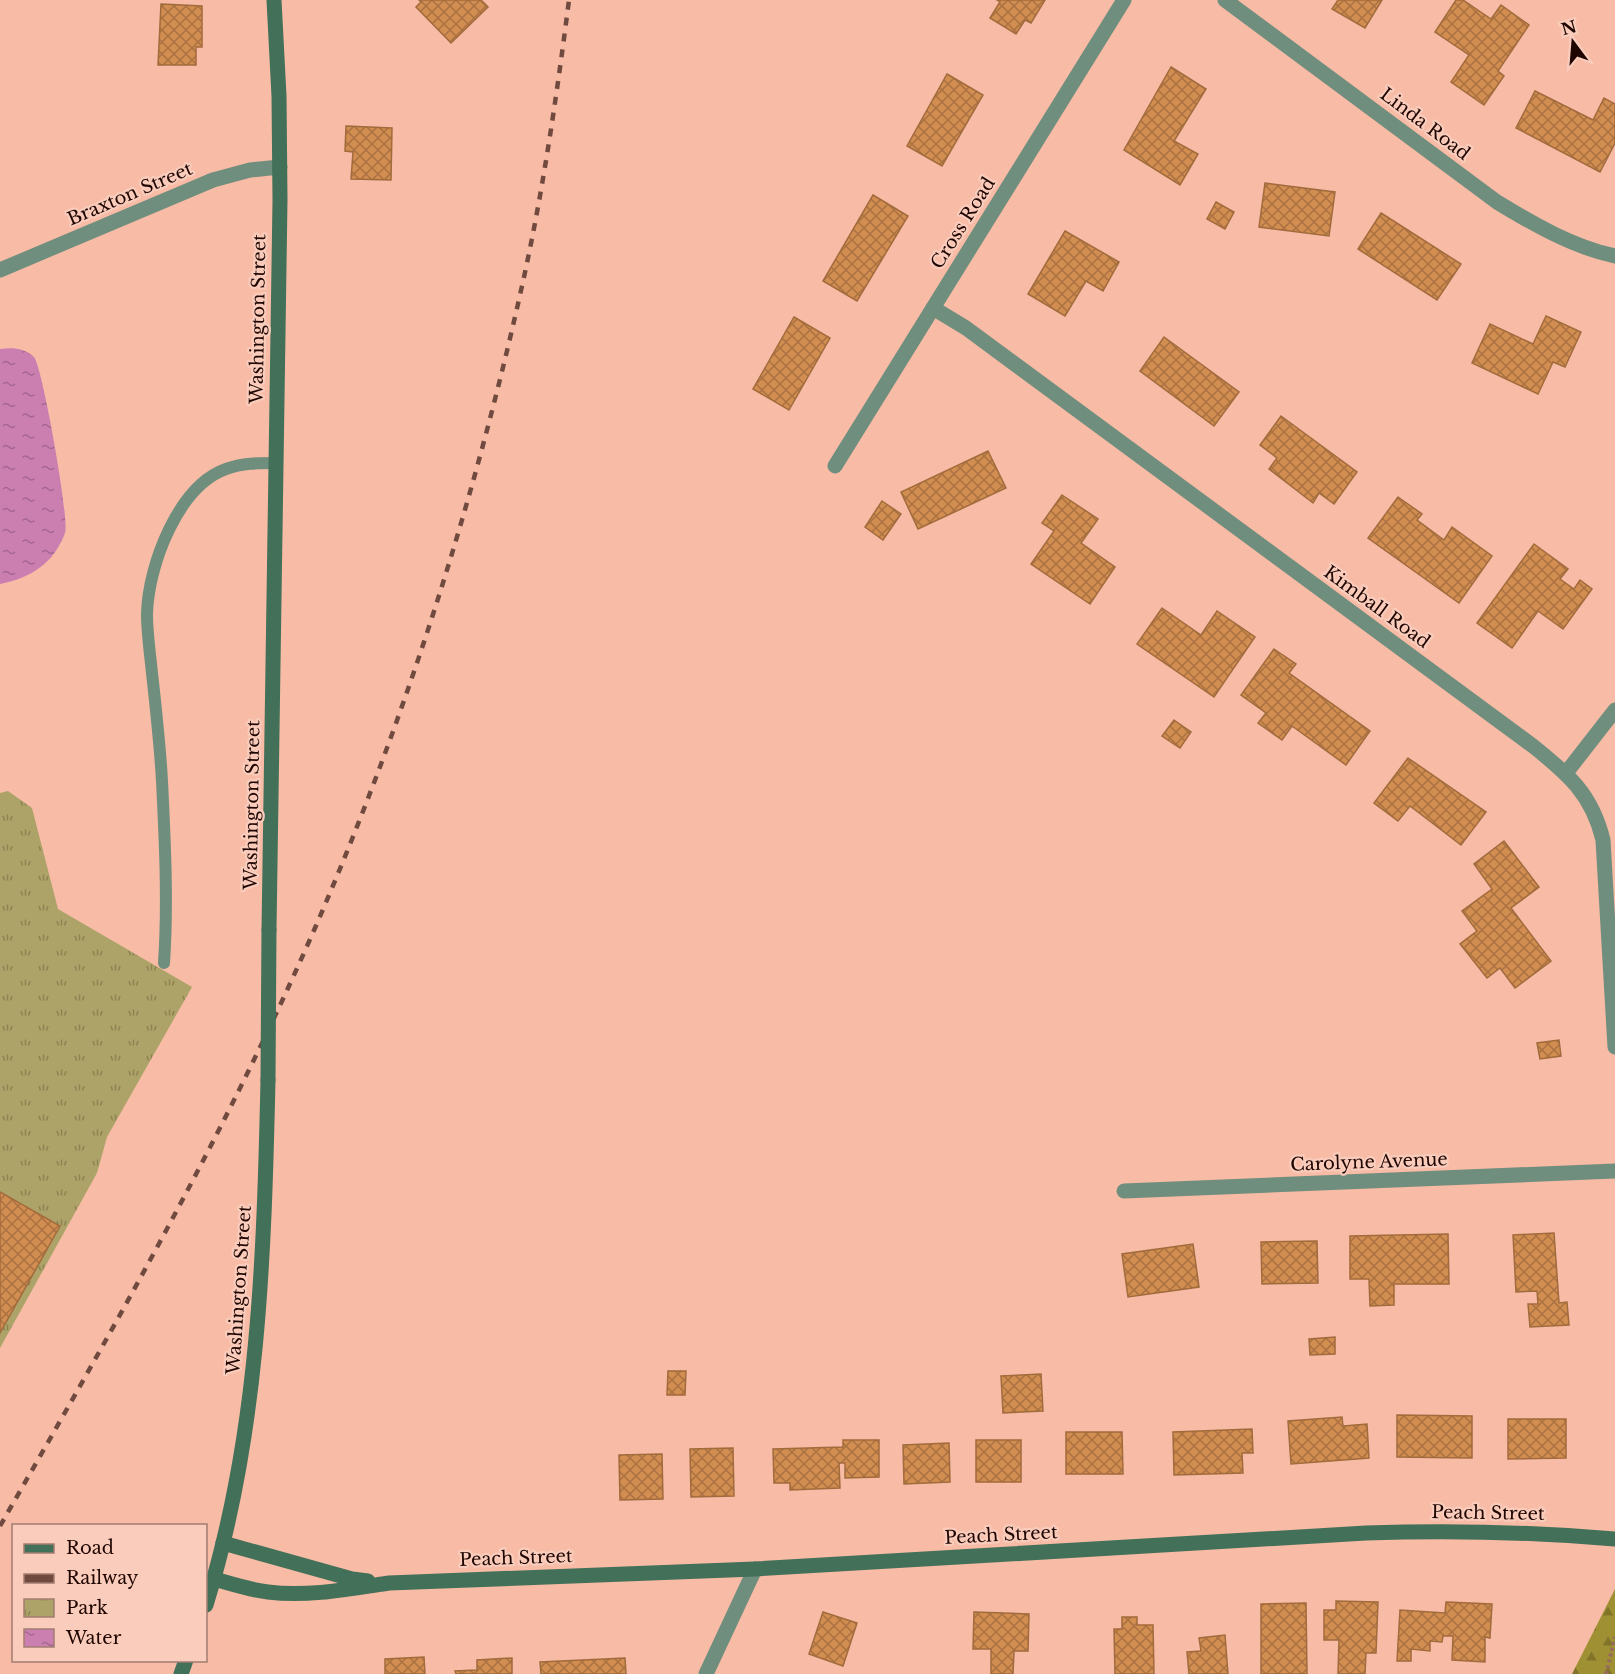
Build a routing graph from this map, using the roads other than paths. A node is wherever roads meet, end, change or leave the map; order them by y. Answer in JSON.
{"nodes":[{"id":1,"x":274,"y":0,"type":"edge"},
{"id":2,"x":1124,"y":0,"type":"edge"},
{"id":3,"x":1225,"y":0,"type":"edge"},
{"id":4,"x":280,"y":167,"type":"junction"},
{"id":5,"x":1615,"y":256,"type":"edge"},
{"id":6,"x":0,"y":270,"type":"edge"},
{"id":7,"x":933,"y":308,"type":"junction"},
{"id":8,"x":275,"y":463,"type":"junction"},
{"id":9,"x":835,"y":466,"type":"dead end"},
{"id":10,"x":1615,"y":710,"type":"edge"},
{"id":11,"x":1566,"y":773,"type":"junction"},
{"id":12,"x":164,"y":963,"type":"dead end"},
{"id":13,"x":1615,"y":1047,"type":"edge"},
{"id":14,"x":1615,"y":1171,"type":"edge"},
{"id":15,"x":1124,"y":1191,"type":"dead end"},
{"id":16,"x":1615,"y":1539,"type":"edge"},
{"id":17,"x":222,"y":1543,"type":"junction"},
{"id":18,"x":755,"y":1569,"type":"junction"},
{"id":19,"x":214,"y":1579,"type":"junction"},
{"id":20,"x":389,"y":1583,"type":"junction"},
{"id":21,"x":207,"y":1602,"type":"edge"},
{"id":22,"x":706,"y":1674,"type":"edge"}],
"edges":[{"from":1,"to":4,"type":"main road","name":"Washington Street"},
{"from":2,"to":7,"type":"street","name":"Cross Road"},
{"from":3,"to":5,"type":"street","name":"Linda Road"},
{"from":4,"to":6,"type":"street","name":"Braxton Street"},
{"from":4,"to":8,"type":"main road","name":"Washington Street"},
{"from":7,"to":9,"type":"street","name":"Cross Road"},
{"from":7,"to":11,"type":"street","name":"Kimball Road"},
{"from":8,"to":12,"type":"lane"},
{"from":8,"to":17,"type":"main road","name":"Washington Street","bridge":true},
{"from":10,"to":11,"type":"street"},
{"from":11,"to":13,"type":"street","name":"Kimball Road"},
{"from":14,"to":15,"type":"street","name":"Carolyne Avenue"},
{"from":16,"to":18,"type":"main road","name":"Peach Street"},
{"from":17,"to":19,"type":"main road","name":"Washington Street"},
{"from":17,"to":20,"type":"main road","name":"Peach Street"},
{"from":18,"to":20,"type":"main road","name":"Peach Street"},
{"from":18,"to":22,"type":"street"},
{"from":19,"to":20,"type":"main road","name":"Peach Street"},
{"from":19,"to":21,"type":"main road","name":"Washington Street"}]}
